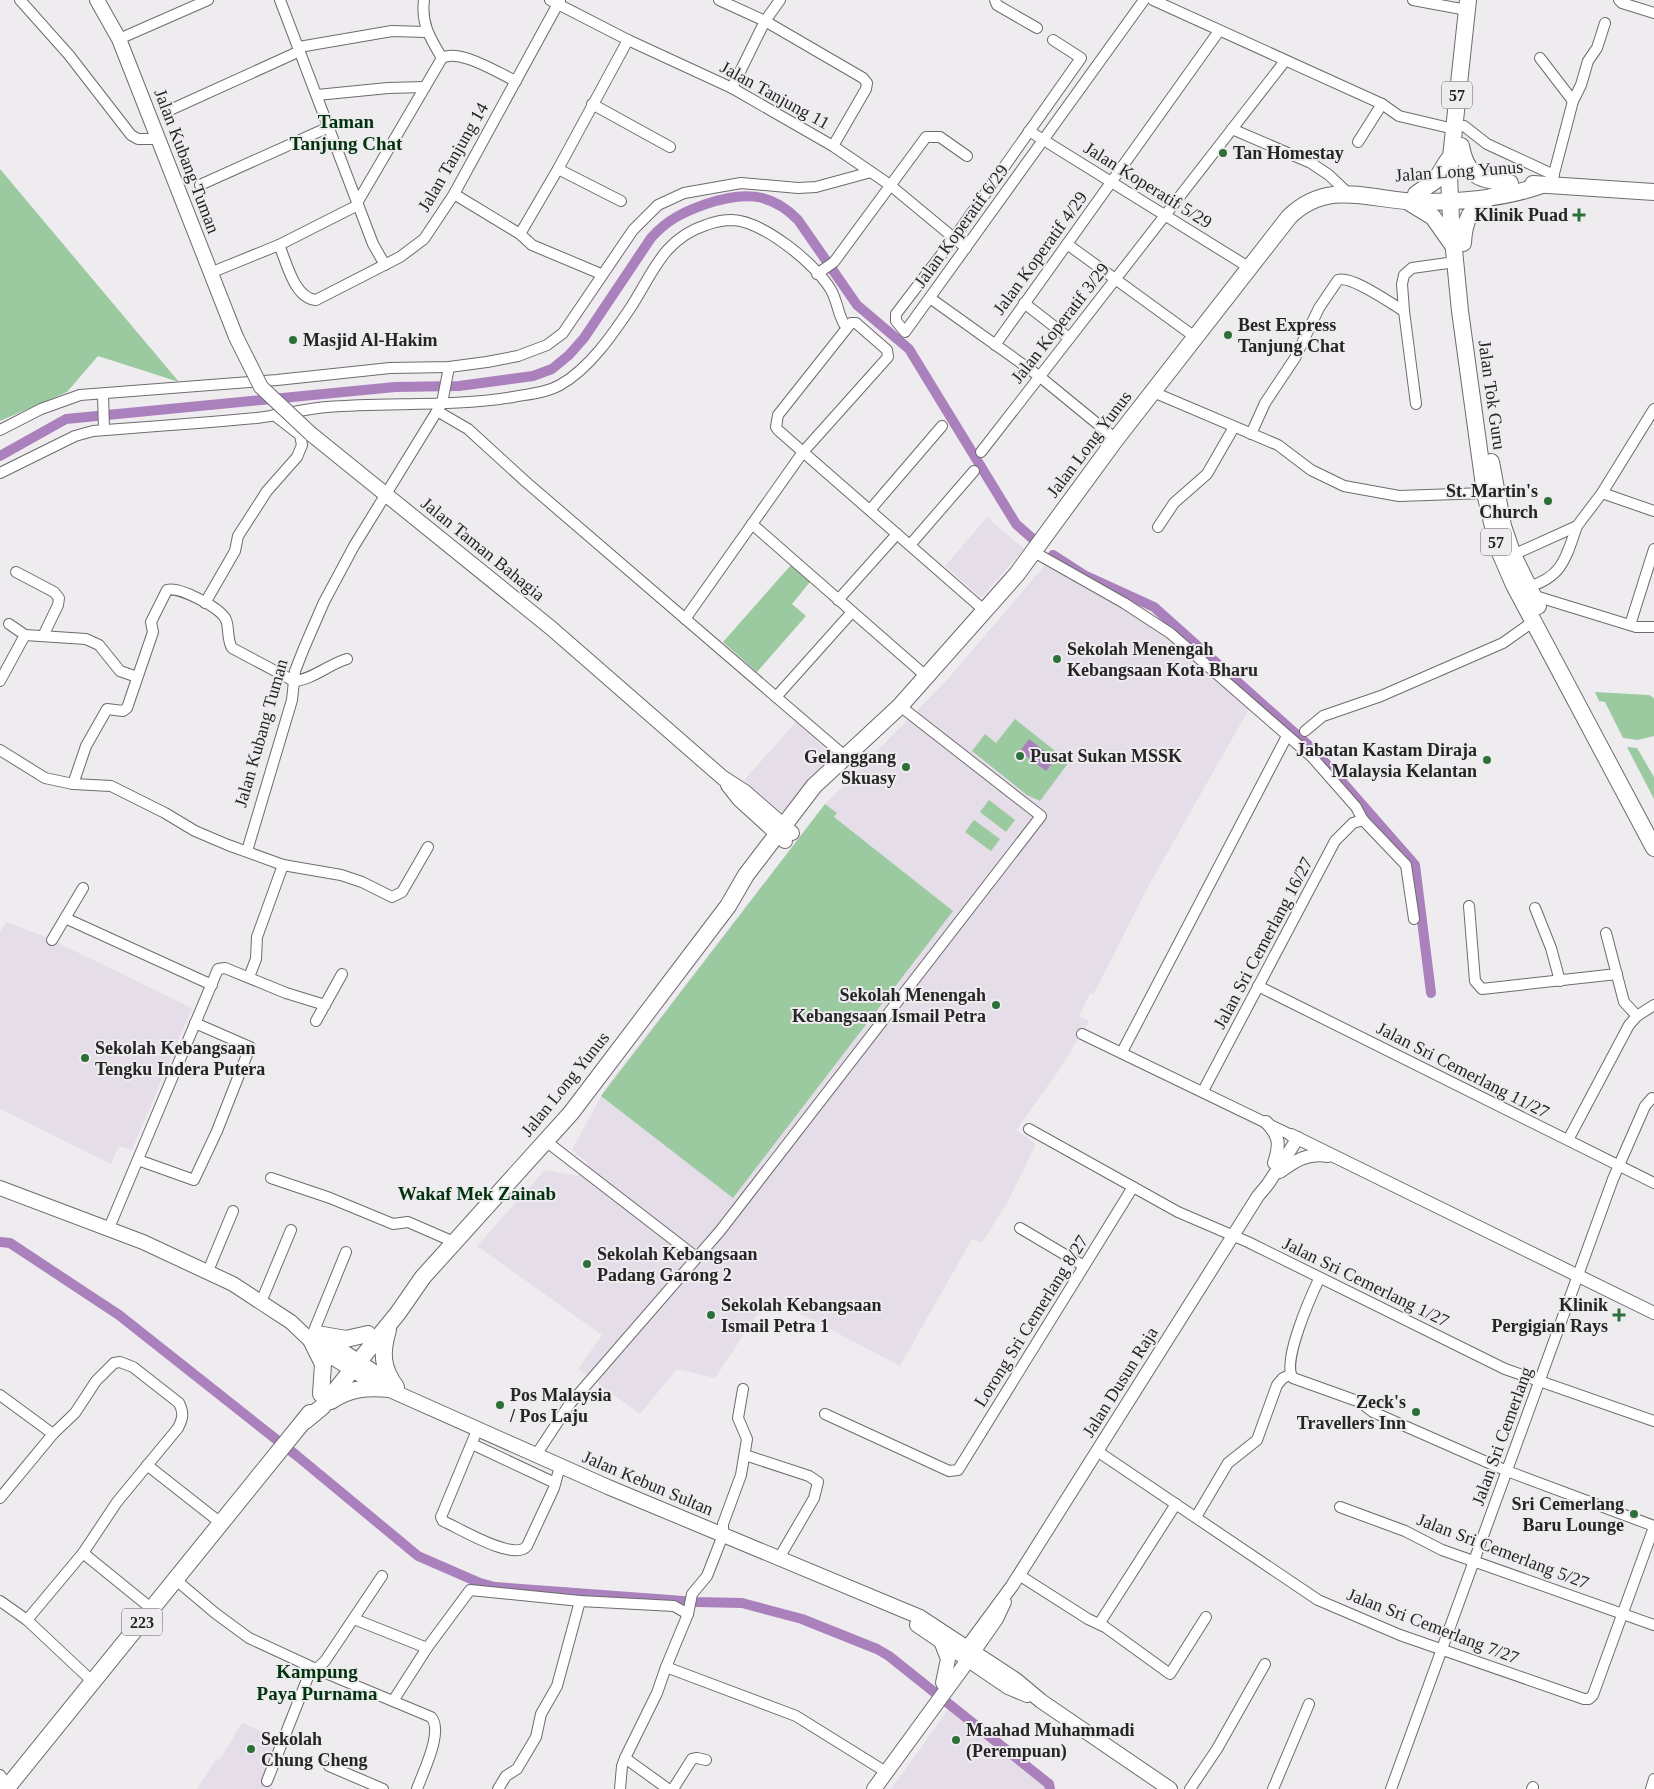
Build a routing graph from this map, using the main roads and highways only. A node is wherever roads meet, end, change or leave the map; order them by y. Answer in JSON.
{"nodes":[{"id":1,"x":97,"y":0,"type":"edge"},
{"id":2,"x":1472,"y":3,"type":"edge"},
{"id":3,"x":1456,"y":147,"type":"junction"},
{"id":4,"x":1508,"y":189,"type":"junction"},
{"id":5,"x":1654,"y":192,"type":"edge"},
{"id":6,"x":1456,"y":195,"type":"junction"},
{"id":7,"x":1412,"y":198,"type":"junction"},
{"id":8,"x":1458,"y":245,"type":"junction"},
{"id":9,"x":236,"y":337,"type":"joint"},
{"id":10,"x":1654,"y":825,"type":"edge"},
{"id":11,"x":784,"y":833,"type":"junction"},
{"id":12,"x":1654,"y":848,"type":"edge"},
{"id":13,"x":0,"y":1188,"type":"edge"},
{"id":14,"x":423,"y":1277,"type":"junction"},
{"id":15,"x":390,"y":1323,"type":"junction"},
{"id":16,"x":368,"y":1334,"type":"junction"},
{"id":17,"x":314,"y":1336,"type":"junction"},
{"id":18,"x":352,"y":1363,"type":"junction"},
{"id":19,"x":397,"y":1390,"type":"junction"},
{"id":20,"x":321,"y":1401,"type":"junction"},
{"id":21,"x":879,"y":1600,"type":"junction"},
{"id":22,"x":941,"y":1642,"type":"junction"},
{"id":23,"x":968,"y":1654,"type":"junction"},
{"id":24,"x":992,"y":1676,"type":"junction"},
{"id":25,"x":946,"y":1686,"type":"junction"},
{"id":26,"x":1041,"y":1701,"type":"junction"},
{"id":27,"x":4,"y":1783,"type":"edge"},
{"id":28,"x":874,"y":1789,"type":"edge"},
{"id":29,"x":1170,"y":1789,"type":"edge"}],
"edges":[{"from":1,"to":9,"type":"main road","name":"Jalan Kubang Tuman"},
{"from":2,"to":3,"type":"main road","name":"Jalan Tok Guru","number":"57"},
{"from":3,"to":4,"type":"main road"},
{"from":3,"to":6,"type":"main road","name":"Jalan Tok Guru","number":"57"},
{"from":3,"to":7,"type":"main road"},
{"from":4,"to":5,"type":"main road","name":"Jalan Long Yunus"},
{"from":4,"to":6,"type":"main road","name":"Jalan Long Yunus"},
{"from":4,"to":8,"type":"main road"},
{"from":6,"to":7,"type":"main road","name":"Jalan Long Yunus"},
{"from":6,"to":8,"type":"main road","name":"Jalan Tok Guru","number":"57"},
{"from":7,"to":8,"type":"main road"},
{"from":7,"to":11,"type":"main road","name":"Jalan Long Yunus"},
{"from":8,"to":10,"type":"main road","name":"Jalan Tok Guru","number":"57"},
{"from":8,"to":12,"type":"main road","name":"Jalan Tok Guru","number":"57"},
{"from":9,"to":11,"type":"main road","name":"Jalan Taman Bahagia","bridge":true},
{"from":11,"to":14,"type":"main road","name":"Jalan Long Yunus"},
{"from":13,"to":17,"type":"main road","name":"Jalan Kebun Sultan"},
{"from":14,"to":15,"type":"main road","name":"Jalan Long Yunus"},
{"from":14,"to":16,"type":"main road","name":"Jalan Long Yunus"},
{"from":15,"to":18,"type":"main road","name":"Jalan Long Yunus"},
{"from":15,"to":19,"type":"main road"},
{"from":16,"to":17,"type":"main road"},
{"from":16,"to":18,"type":"main road","name":"Jalan Long Yunus"},
{"from":17,"to":18,"type":"main road","name":"Jalan Kebun Sultan"},
{"from":17,"to":20,"type":"main road"},
{"from":18,"to":19,"type":"main road","name":"Jalan Kebun Sultan"},
{"from":18,"to":20,"type":"main road","number":"223"},
{"from":19,"to":20,"type":"main road"},
{"from":19,"to":21,"type":"main road","name":"Jalan Kebun Sultan"},
{"from":20,"to":27,"type":"main road","number":"223"},
{"from":21,"to":22,"type":"main road","name":"Jalan Kebun Sultan"},
{"from":21,"to":23,"type":"main road","name":"Jalan Kebun Sultan"},
{"from":22,"to":23,"type":"main road","name":"Jalan Kebun Sultan"},
{"from":22,"to":25,"type":"main road"},
{"from":23,"to":24,"type":"main road","name":"Jalan Kebun Sultan"},
{"from":23,"to":25,"type":"main road"},
{"from":23,"to":26,"type":"main road","name":"Jalan Kebun Sultan"},
{"from":24,"to":25,"type":"main road"},
{"from":24,"to":26,"type":"main road","name":"Jalan Kebun Sultan"},
{"from":25,"to":28,"type":"main road"},
{"from":26,"to":29,"type":"main road","name":"Jalan Kebun Sultan"}]}
